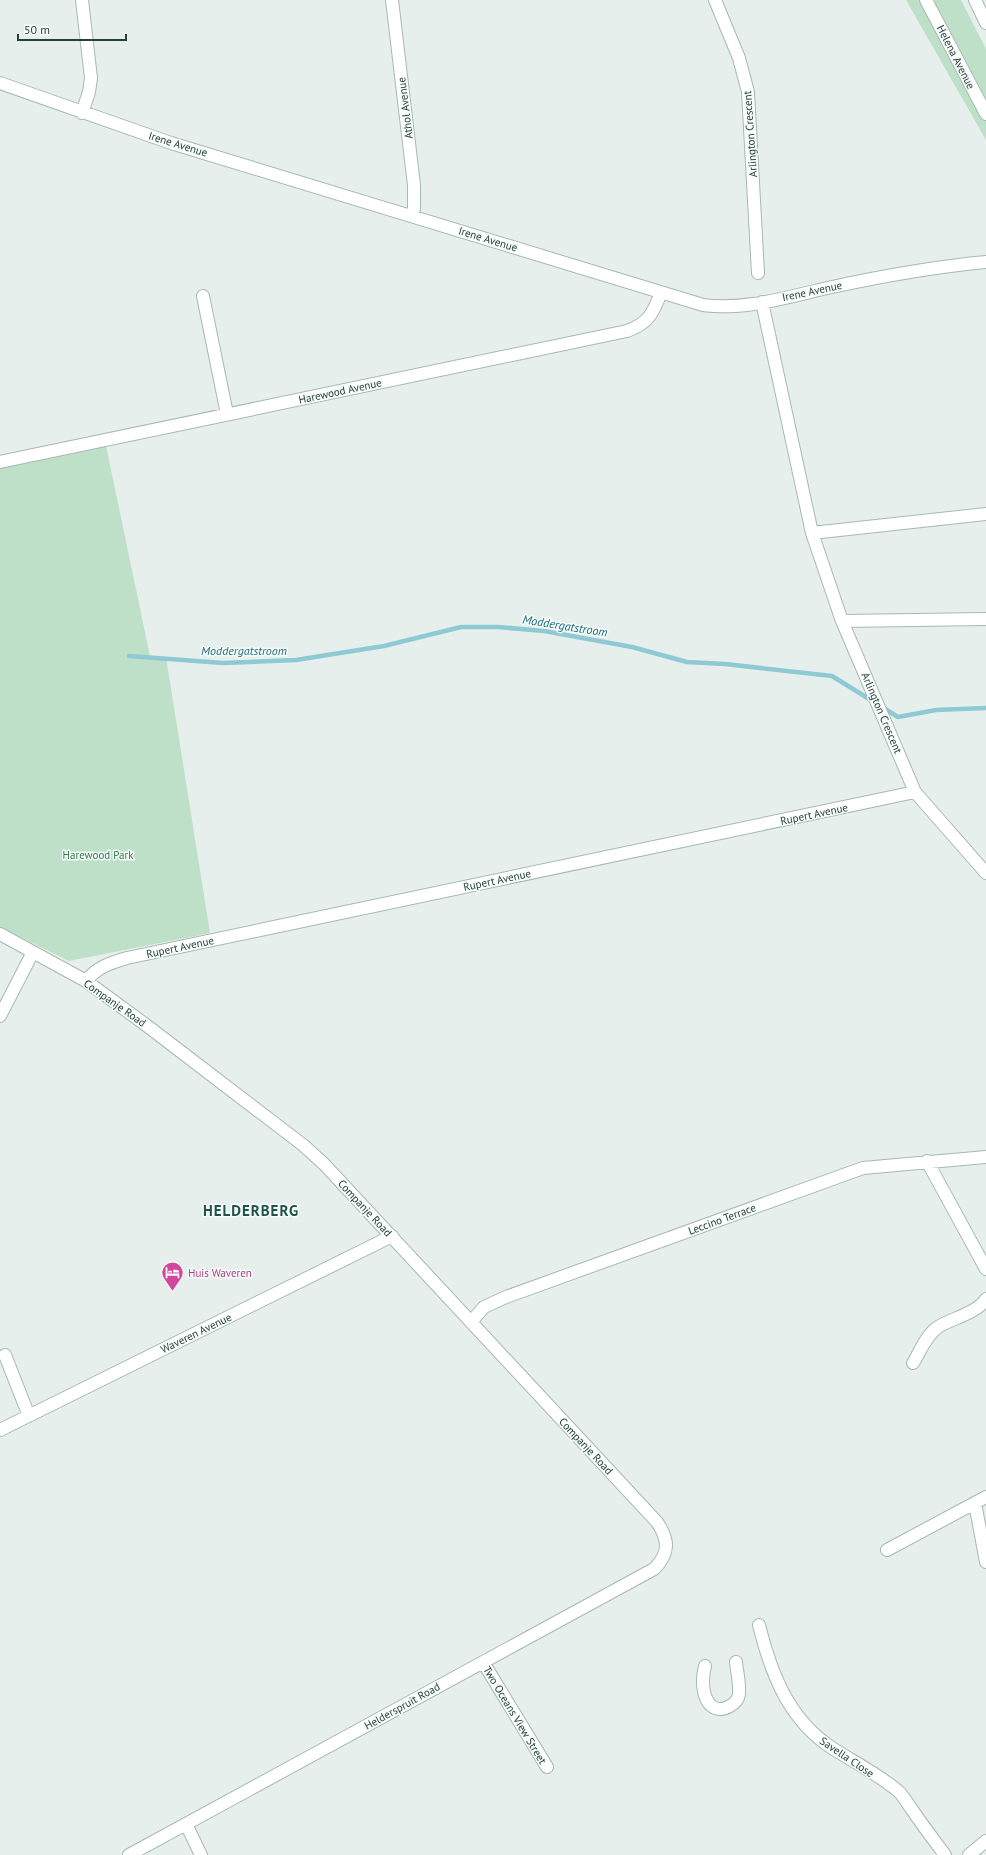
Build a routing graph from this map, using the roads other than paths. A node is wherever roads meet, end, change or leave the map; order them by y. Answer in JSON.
{"nodes":[{"id":1,"x":82,"y":0,"type":"edge"},
{"id":2,"x":392,"y":0,"type":"edge"},
{"id":3,"x":715,"y":0,"type":"edge"},
{"id":4,"x":926,"y":0,"type":"edge"},
{"id":5,"x":975,"y":0,"type":"edge"},
{"id":6,"x":986,"y":23,"type":"edge"},
{"id":7,"x":0,"y":83,"type":"edge"},
{"id":8,"x":82,"y":113,"type":"junction"},
{"id":9,"x":986,"y":114,"type":"edge"},
{"id":10,"x":412,"y":216,"type":"junction"},
{"id":11,"x":986,"y":262,"type":"edge"},
{"id":12,"x":758,"y":273,"type":"dead end"},
{"id":13,"x":661,"y":293,"type":"junction"},
{"id":14,"x":202,"y":296,"type":"dead end"},
{"id":15,"x":762,"y":302,"type":"junction"},
{"id":16,"x":227,"y":414,"type":"junction"},
{"id":17,"x":0,"y":462,"type":"edge"},
{"id":18,"x":986,"y":514,"type":"edge"},
{"id":19,"x":812,"y":533,"type":"junction"},
{"id":20,"x":986,"y":619,"type":"edge"},
{"id":21,"x":842,"y":621,"type":"junction"},
{"id":22,"x":915,"y":792,"type":"junction"},
{"id":23,"x":986,"y":873,"type":"edge"},
{"id":24,"x":0,"y":934,"type":"edge"},
{"id":25,"x":34,"y":952,"type":"junction"},
{"id":26,"x":86,"y":982,"type":"junction"},
{"id":27,"x":0,"y":1016,"type":"edge"},
{"id":28,"x":986,"y":1157,"type":"edge"},
{"id":29,"x":927,"y":1161,"type":"junction"},
{"id":30,"x":392,"y":1236,"type":"junction"},
{"id":31,"x":986,"y":1270,"type":"edge"},
{"id":32,"x":986,"y":1299,"type":"edge"},
{"id":33,"x":471,"y":1322,"type":"junction"},
{"id":34,"x":5,"y":1356,"type":"dead end"},
{"id":35,"x":913,"y":1363,"type":"dead end"},
{"id":36,"x":28,"y":1416,"type":"junction"},
{"id":37,"x":0,"y":1430,"type":"edge"},
{"id":38,"x":981,"y":1500,"type":"edge"},
{"id":39,"x":666,"y":1550,"type":"joint"},
{"id":40,"x":887,"y":1550,"type":"dead end"},
{"id":41,"x":986,"y":1562,"type":"edge"},
{"id":42,"x":759,"y":1625,"type":"dead end"},
{"id":43,"x":483,"y":1662,"type":"junction"},
{"id":44,"x":736,"y":1662,"type":"dead end"},
{"id":45,"x":705,"y":1666,"type":"dead end"},
{"id":46,"x":547,"y":1767,"type":"dead end"},
{"id":47,"x":186,"y":1824,"type":"junction"},
{"id":48,"x":984,"y":1846,"type":"edge"},
{"id":49,"x":129,"y":1855,"type":"edge"},
{"id":50,"x":201,"y":1855,"type":"edge"},
{"id":51,"x":945,"y":1855,"type":"edge"},
{"id":52,"x":969,"y":1855,"type":"edge"}],
"edges":[{"from":1,"to":8,"type":"street"},
{"from":2,"to":10,"type":"street","name":"Athol Avenue"},
{"from":3,"to":12,"type":"street","name":"Arlington Crescent"},
{"from":4,"to":9,"type":"street","name":"Helena Avenue"},
{"from":5,"to":6,"type":"street"},
{"from":7,"to":8,"type":"street","name":"Irene Avenue"},
{"from":8,"to":10,"type":"street","name":"Irene Avenue"},
{"from":10,"to":13,"type":"street","name":"Irene Avenue"},
{"from":11,"to":15,"type":"street","name":"Irene Avenue"},
{"from":13,"to":15,"type":"street","name":"Irene Avenue"},
{"from":13,"to":16,"type":"street","name":"Harewood Avenue"},
{"from":14,"to":16,"type":"street"},
{"from":15,"to":19,"type":"street","name":"Arlington Crescent"},
{"from":16,"to":17,"type":"street","name":"Harewood Avenue"},
{"from":18,"to":19,"type":"street"},
{"from":19,"to":21,"type":"street","name":"Arlington Crescent"},
{"from":20,"to":21,"type":"street"},
{"from":21,"to":22,"type":"street","name":"Arlington Crescent"},
{"from":22,"to":23,"type":"street","name":"Arlington Crescent"},
{"from":22,"to":26,"type":"street","name":"Rupert Avenue"},
{"from":24,"to":25,"type":"street","name":"Companje Road"},
{"from":25,"to":26,"type":"street","name":"Companje Road"},
{"from":25,"to":27,"type":"street"},
{"from":26,"to":30,"type":"street","name":"Companje Road"},
{"from":28,"to":29,"type":"street","name":"Leccino Terrace"},
{"from":29,"to":31,"type":"street"},
{"from":29,"to":33,"type":"street","name":"Leccino Terrace"},
{"from":30,"to":33,"type":"street","name":"Companje Road"},
{"from":30,"to":36,"type":"street","name":"Waveren Avenue"},
{"from":32,"to":35,"type":"street"},
{"from":33,"to":39,"type":"street","name":"Companje Road"},
{"from":34,"to":36,"type":"street"},
{"from":36,"to":37,"type":"street","name":"Waveren Avenue"},
{"from":38,"to":40,"type":"street"},
{"from":38,"to":41,"type":"street"},
{"from":39,"to":43,"type":"street","name":"Helderspruit Road"},
{"from":42,"to":51,"type":"street","name":"Savella Close"},
{"from":43,"to":46,"type":"street","name":"Two Oceans View Street"},
{"from":43,"to":47,"type":"street","name":"Helderspruit Road"},
{"from":44,"to":45,"type":"street"},
{"from":47,"to":49,"type":"street","name":"Helderspruit Road"},
{"from":47,"to":50,"type":"street"},
{"from":48,"to":52,"type":"street"}]}
